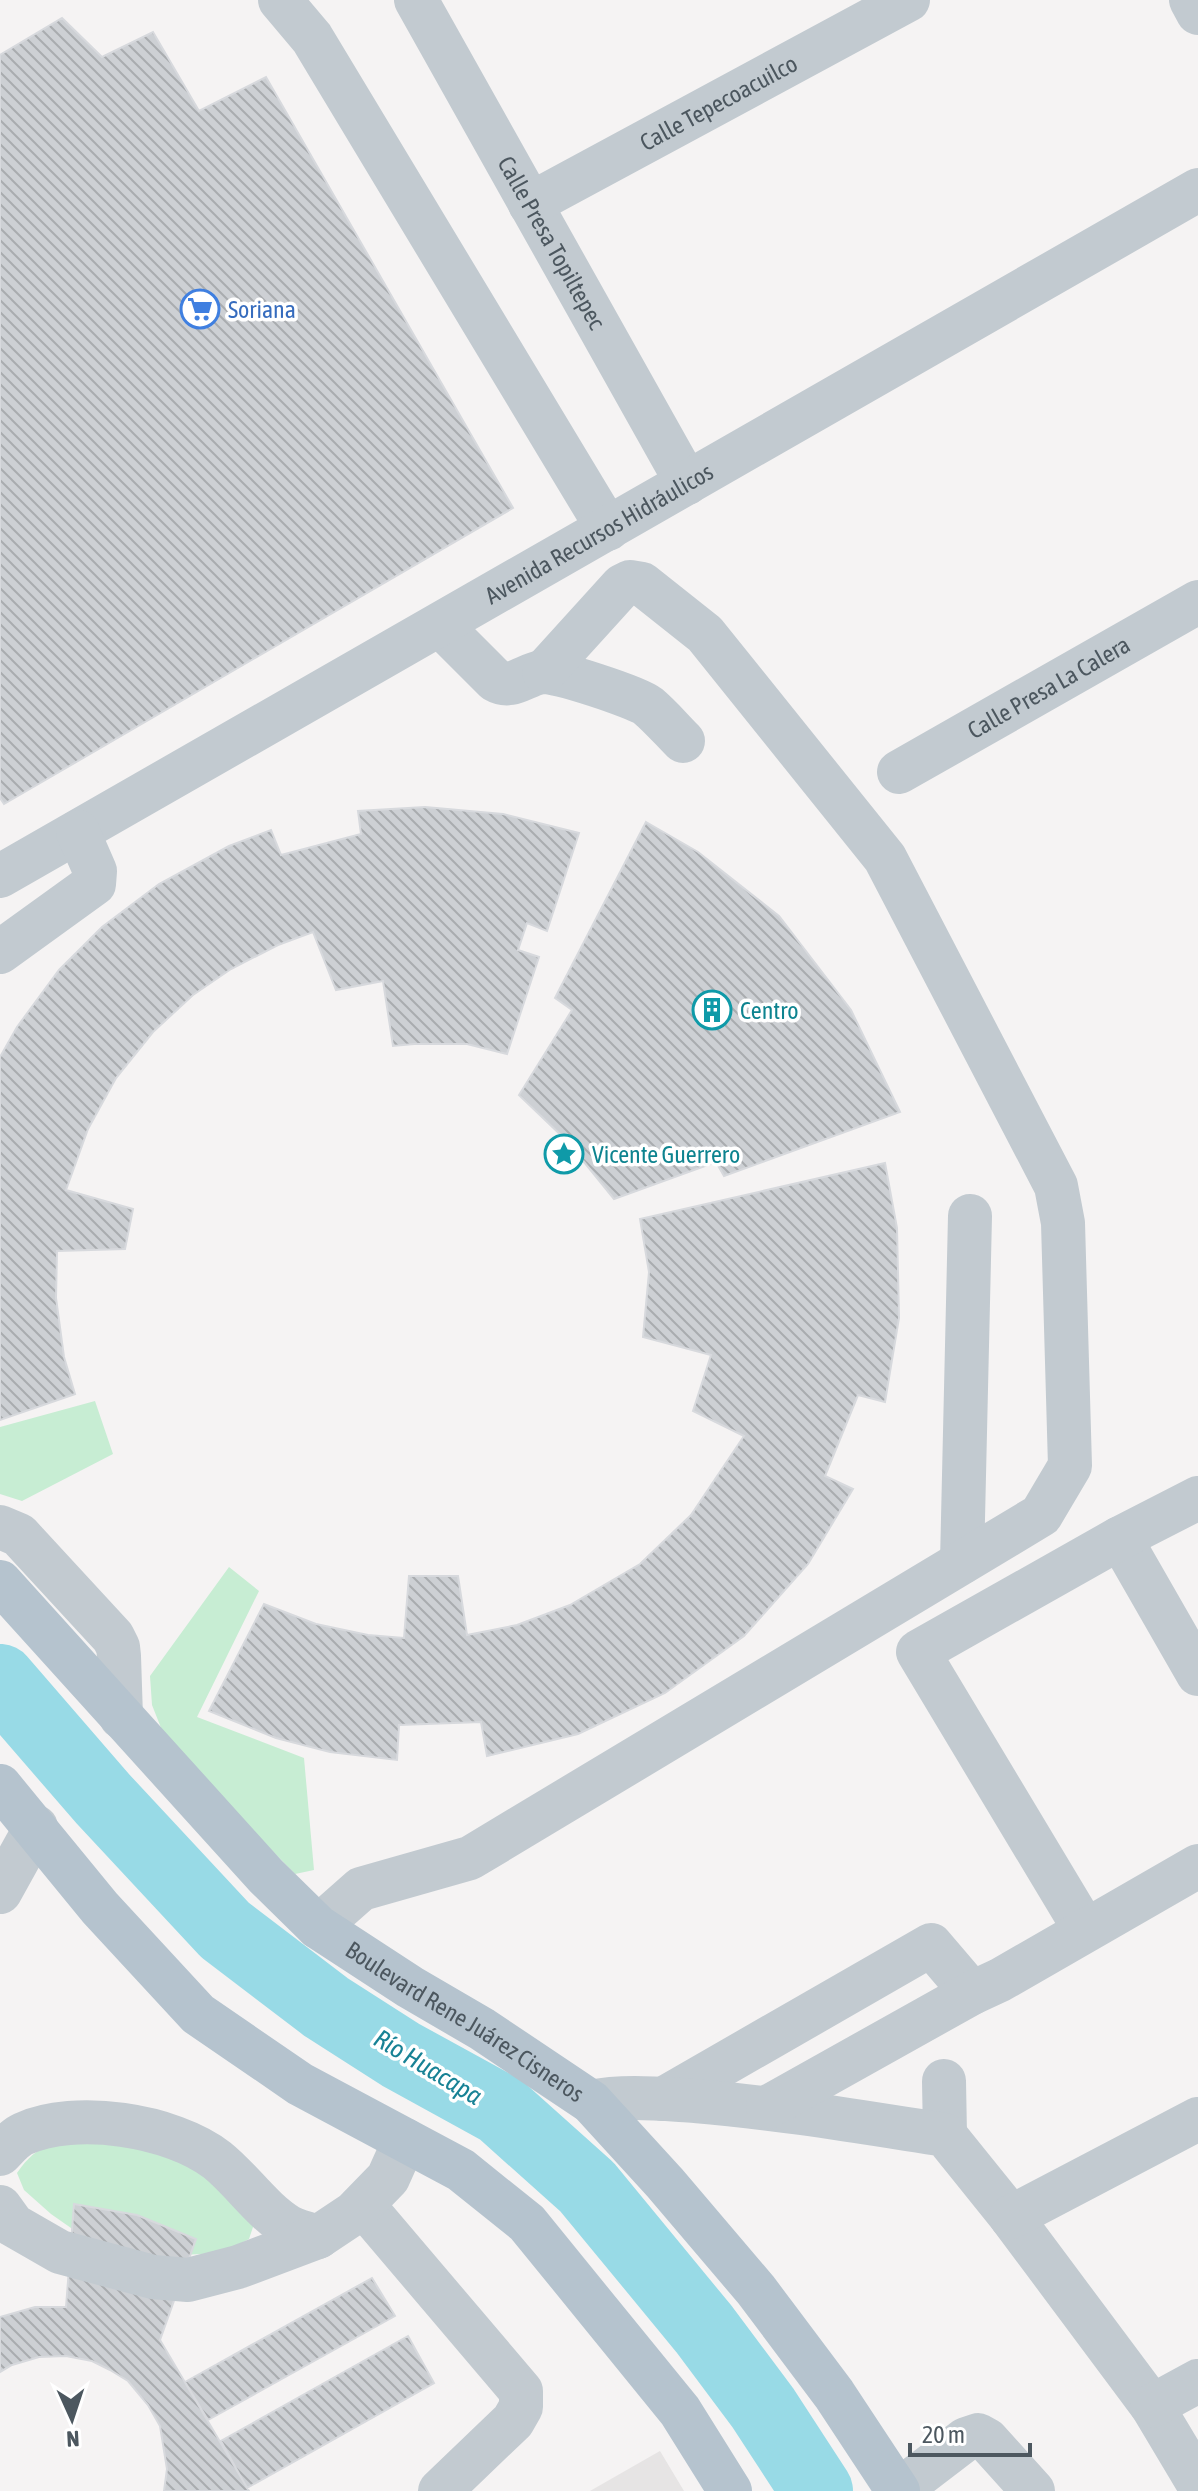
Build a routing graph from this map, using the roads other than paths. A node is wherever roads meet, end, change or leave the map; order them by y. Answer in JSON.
{"nodes":[{"id":1,"x":280,"y":0,"type":"edge"},
{"id":2,"x":416,"y":0,"type":"edge"},
{"id":3,"x":908,"y":0,"type":"edge"},
{"id":4,"x":1191,"y":0,"type":"edge"},
{"id":5,"x":1198,"y":13,"type":"edge"},
{"id":6,"x":1198,"y":190,"type":"edge"},
{"id":7,"x":530,"y":204,"type":"junction"},
{"id":8,"x":687,"y":483,"type":"junction"},
{"id":9,"x":608,"y":529,"type":"junction"},
{"id":10,"x":1198,"y":602,"type":"edge"},
{"id":11,"x":440,"y":625,"type":"junction"},
{"id":12,"x":544,"y":672,"type":"junction"},
{"id":13,"x":683,"y":741,"type":"dead end"},
{"id":14,"x":899,"y":772,"type":"dead end"},
{"id":15,"x":78,"y":832,"type":"junction"},
{"id":16,"x":0,"y":876,"type":"edge"},
{"id":17,"x":0,"y":952,"type":"edge"},
{"id":18,"x":970,"y":1216,"type":"dead end"},
{"id":19,"x":1198,"y":1498,"type":"edge"},
{"id":20,"x":0,"y":1527,"type":"edge"},
{"id":21,"x":1120,"y":1538,"type":"junction"},
{"id":22,"x":962,"y":1562,"type":"junction"},
{"id":23,"x":0,"y":1582,"type":"edge"},
{"id":24,"x":1198,"y":1674,"type":"edge"},
{"id":25,"x":121,"y":1717,"type":"junction"},
{"id":26,"x":0,"y":1786,"type":"edge"},
{"id":27,"x":36,"y":1827,"type":"junction"},
{"id":28,"x":1198,"y":1866,"type":"edge"},
{"id":29,"x":0,"y":1892,"type":"edge"},
{"id":30,"x":318,"y":1927,"type":"junction"},
{"id":31,"x":1085,"y":1930,"type":"junction"},
{"id":32,"x":972,"y":1993,"type":"junction"},
{"id":33,"x":944,"y":2081,"type":"dead end"},
{"id":34,"x":663,"y":2099,"type":"junction"},
{"id":35,"x":591,"y":2102,"type":"junction"},
{"id":36,"x":768,"y":2107,"type":"junction"},
{"id":37,"x":1198,"y":2119,"type":"edge"},
{"id":38,"x":945,"y":2135,"type":"junction"},
{"id":39,"x":405,"y":2140,"type":"junction"},
{"id":40,"x":0,"y":2154,"type":"edge"},
{"id":41,"x":363,"y":2205,"type":"junction"},
{"id":42,"x":0,"y":2207,"type":"edge"},
{"id":43,"x":1011,"y":2217,"type":"junction"},
{"id":44,"x":318,"y":2237,"type":"junction"},
{"id":45,"x":1198,"y":2381,"type":"edge"},
{"id":46,"x":1152,"y":2406,"type":"junction"},
{"id":47,"x":1198,"y":2483,"type":"edge"},
{"id":48,"x":440,"y":2491,"type":"edge"},
{"id":49,"x":730,"y":2491,"type":"edge"},
{"id":50,"x":898,"y":2491,"type":"edge"},
{"id":51,"x":1033,"y":2491,"type":"edge"}],
"edges":[{"from":1,"to":9,"type":"street"},
{"from":2,"to":7,"type":"street","name":"Calle Presa Topiltepec"},
{"from":3,"to":7,"type":"street","name":"Calle Tepecoacuilco"},
{"from":4,"to":5,"type":"street"},
{"from":6,"to":8,"type":"street","name":"Avenida Recursos Hidráulicos"},
{"from":7,"to":8,"type":"street","name":"Calle Presa Topiltepec"},
{"from":8,"to":9,"type":"street","name":"Avenida Recursos Hidráulicos"},
{"from":9,"to":11,"type":"street","name":"Avenida Recursos Hidráulicos"},
{"from":10,"to":14,"type":"street","name":"Calle Presa La Calera"},
{"from":11,"to":12,"type":"street"},
{"from":11,"to":15,"type":"street","name":"Avenida Recursos Hidráulicos"},
{"from":12,"to":13,"type":"street"},
{"from":12,"to":22,"type":"street"},
{"from":15,"to":16,"type":"street","name":"Avenida Recursos Hidráulicos"},
{"from":15,"to":17,"type":"street"},
{"from":18,"to":22,"type":"street"},
{"from":19,"to":21,"type":"street"},
{"from":20,"to":25,"type":"street"},
{"from":21,"to":24,"type":"street"},
{"from":21,"to":31,"type":"street"},
{"from":22,"to":30,"type":"street"},
{"from":23,"to":25,"type":"main road","name":"Boulevard Rene Juárez Cisneros"},
{"from":25,"to":30,"type":"main road","name":"Boulevard Rene Juárez Cisneros"},
{"from":26,"to":27,"type":"main road"},
{"from":27,"to":29,"type":"street"},
{"from":27,"to":39,"type":"main road"},
{"from":28,"to":31,"type":"street"},
{"from":30,"to":35,"type":"main road","name":"Boulevard Rene Juárez Cisneros"},
{"from":31,"to":32,"type":"street"},
{"from":32,"to":34,"type":"street"},
{"from":32,"to":36,"type":"street"},
{"from":33,"to":38,"type":"street"},
{"from":34,"to":35,"type":"street"},
{"from":34,"to":36,"type":"street"},
{"from":35,"to":50,"type":"main road","name":"Boulevard Rene Juárez Cisneros"},
{"from":36,"to":38,"type":"street"},
{"from":37,"to":43,"type":"street"},
{"from":38,"to":43,"type":"street"},
{"from":39,"to":41,"type":"street"},
{"from":39,"to":49,"type":"main road"},
{"from":40,"to":44,"type":"street"},
{"from":41,"to":44,"type":"street"},
{"from":41,"to":48,"type":"street"},
{"from":42,"to":44,"type":"street"},
{"from":43,"to":46,"type":"street"},
{"from":45,"to":46,"type":"street"},
{"from":46,"to":47,"type":"street"},
{"from":50,"to":51,"type":"street"}]}
